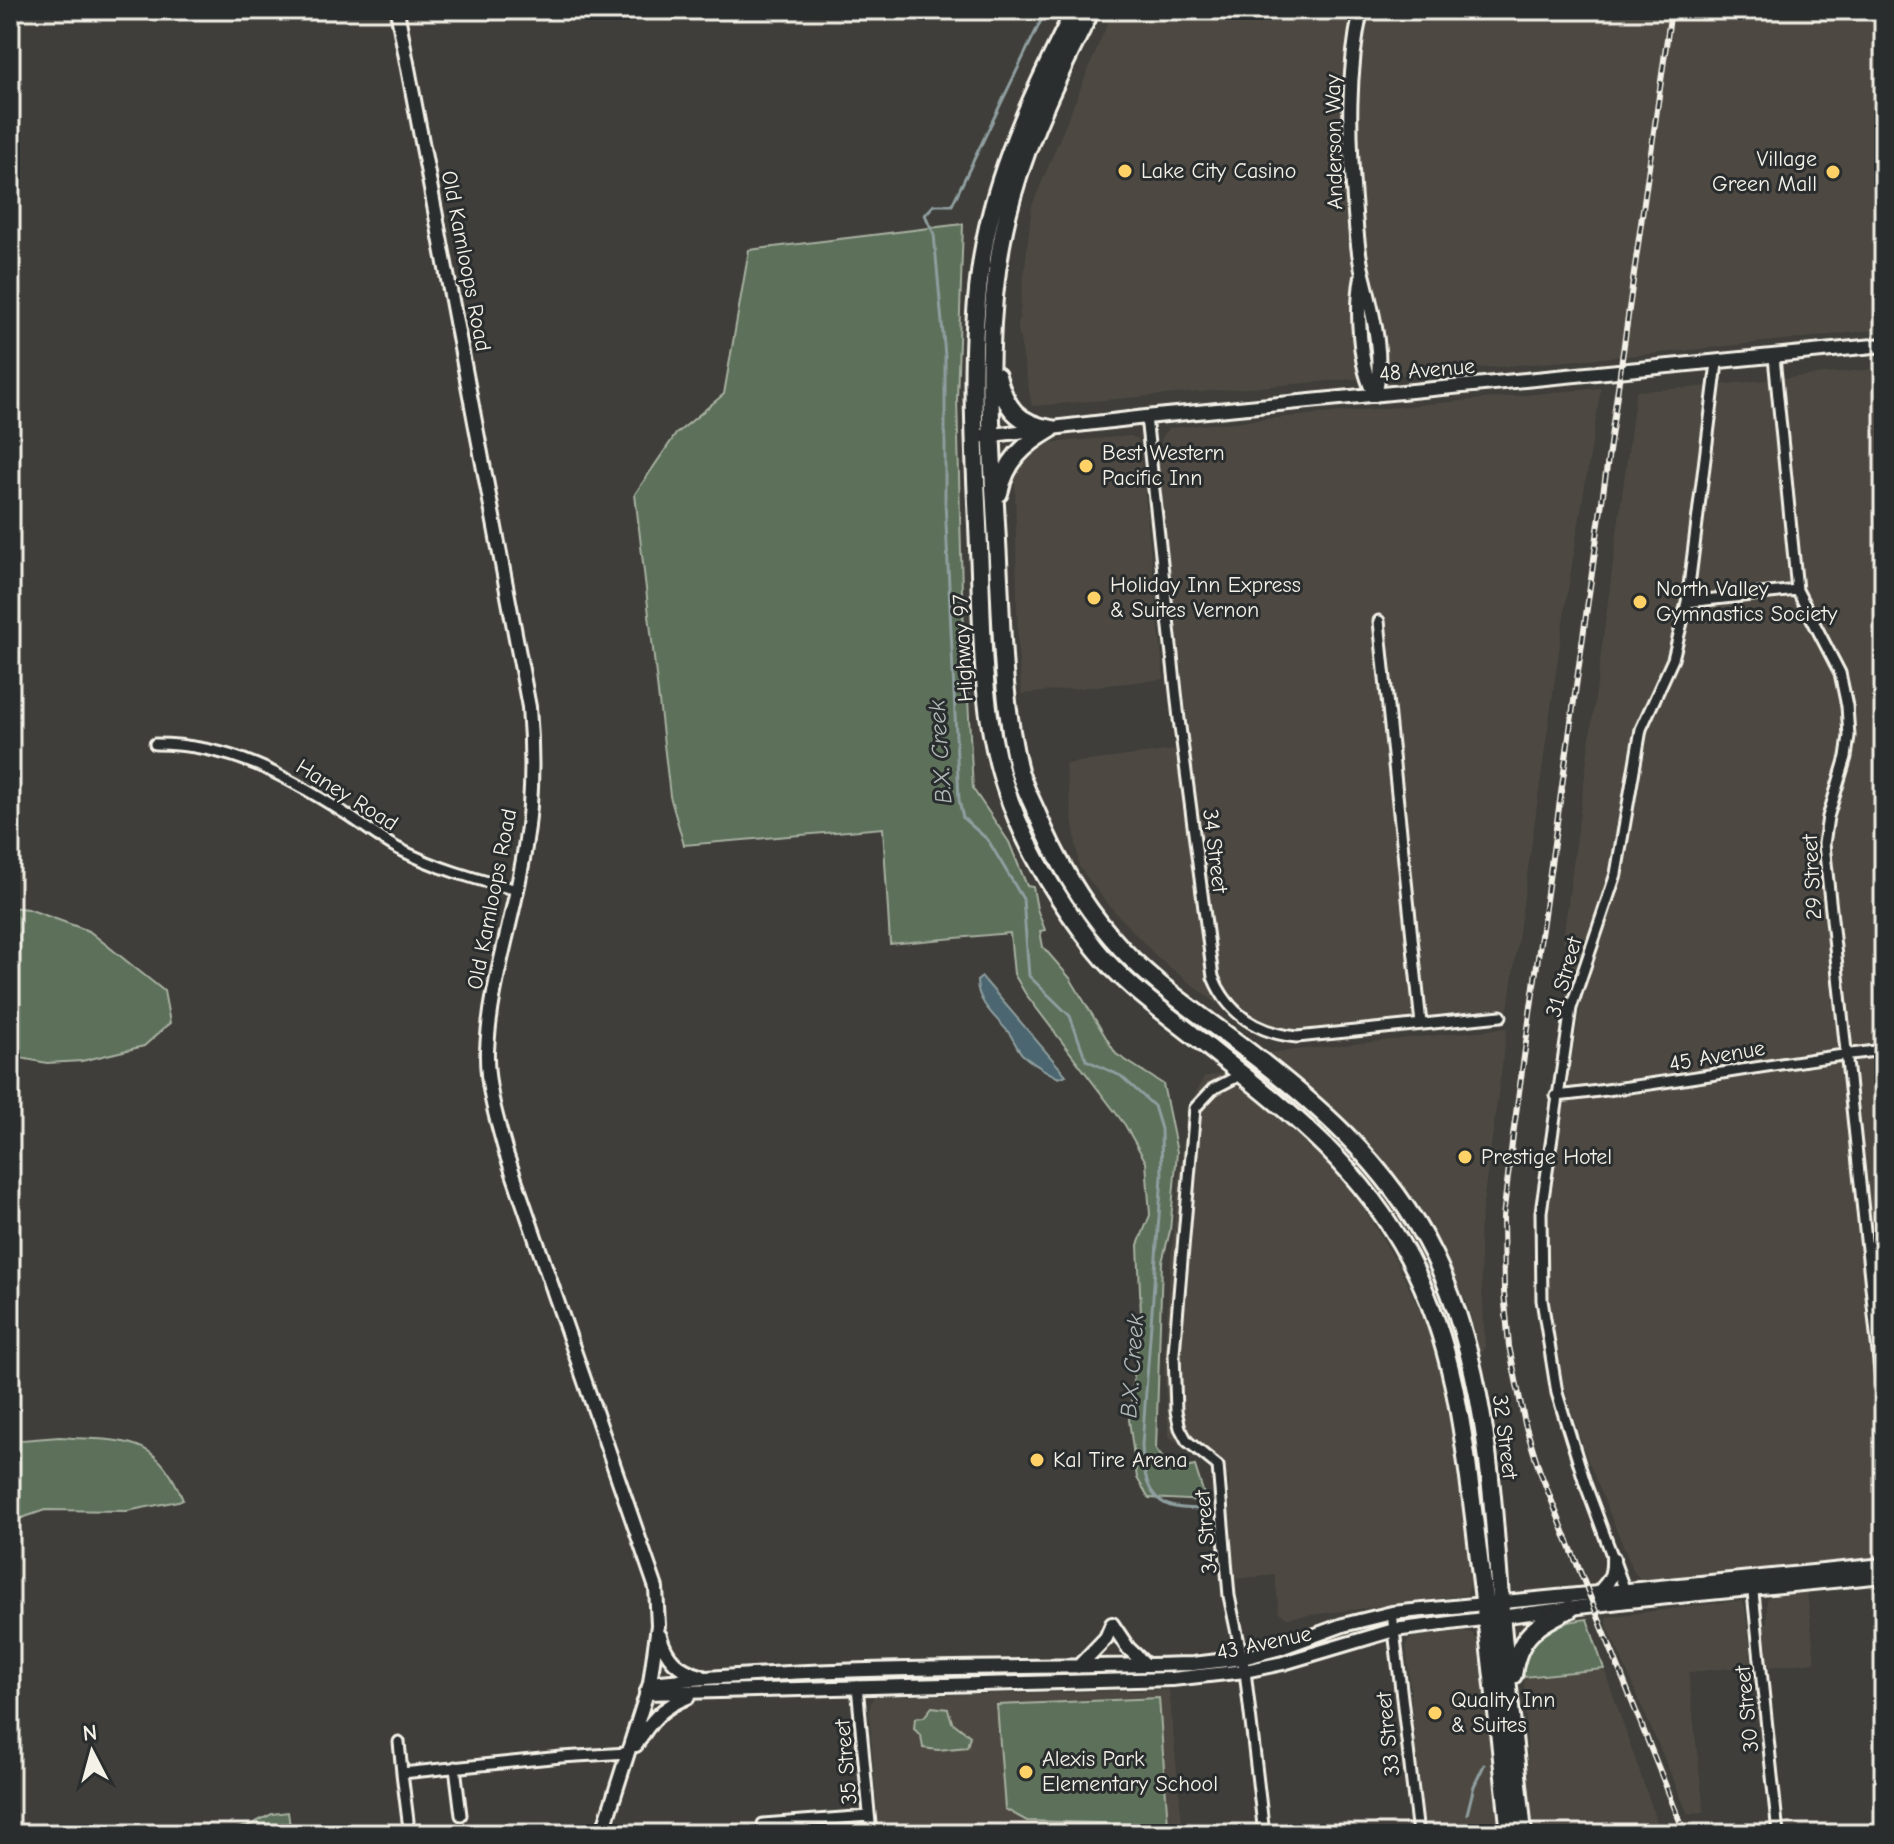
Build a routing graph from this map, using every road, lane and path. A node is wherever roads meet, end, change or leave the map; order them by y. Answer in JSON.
{"nodes":[{"id":1,"x":397,"y":10,"type":"edge"},
{"id":2,"x":1075,"y":10,"type":"edge"},
{"id":3,"x":1091,"y":10,"type":"edge"},
{"id":4,"x":1361,"y":10,"type":"edge"},
{"id":5,"x":1884,"y":345,"type":"edge"},
{"id":6,"x":991,"y":353,"type":"junction"},
{"id":7,"x":1774,"y":357,"type":"junction"},
{"id":8,"x":1717,"y":363,"type":"junction"},
{"id":9,"x":1375,"y":395,"type":"junction"},
{"id":10,"x":1146,"y":417,"type":"junction"},
{"id":11,"x":1051,"y":429,"type":"junction"},
{"id":12,"x":992,"y":435,"type":"junction"},
{"id":13,"x":975,"y":437,"type":"junction"},
{"id":14,"x":996,"y":509,"type":"junction"},
{"id":15,"x":1797,"y":590,"type":"junction"},
{"id":16,"x":1687,"y":602,"type":"junction"},
{"id":17,"x":1379,"y":621,"type":"dead end"},
{"id":18,"x":155,"y":744,"type":"dead end"},
{"id":19,"x":517,"y":890,"type":"junction"},
{"id":20,"x":1501,"y":1016,"type":"dead end"},
{"id":21,"x":1421,"y":1024,"type":"junction"},
{"id":22,"x":1884,"y":1050,"type":"edge"},
{"id":23,"x":1845,"y":1054,"type":"junction"},
{"id":24,"x":1242,"y":1074,"type":"junction"},
{"id":25,"x":1306,"y":1096,"type":"joint"},
{"id":26,"x":1556,"y":1096,"type":"junction"},
{"id":27,"x":1343,"y":1162,"type":"joint"},
{"id":28,"x":1446,"y":1283,"type":"junction"},
{"id":29,"x":1426,"y":1292,"type":"junction"},
{"id":30,"x":1880,"y":1327,"type":"edge"},
{"id":31,"x":1884,"y":1409,"type":"edge"},
{"id":32,"x":1613,"y":1558,"type":"junction"},
{"id":33,"x":1884,"y":1565,"type":"edge"},
{"id":34,"x":1884,"y":1576,"type":"edge"},
{"id":35,"x":1752,"y":1585,"type":"junction"},
{"id":36,"x":1597,"y":1594,"type":"junction"},
{"id":37,"x":1627,"y":1596,"type":"junction"},
{"id":38,"x":1570,"y":1609,"type":"junction"},
{"id":39,"x":1493,"y":1611,"type":"junction"},
{"id":40,"x":1392,"y":1613,"type":"junction"},
{"id":41,"x":658,"y":1625,"type":"junction"},
{"id":42,"x":1394,"y":1630,"type":"junction"},
{"id":43,"x":1146,"y":1665,"type":"junction"},
{"id":44,"x":1244,"y":1665,"type":"junction"},
{"id":45,"x":1078,"y":1667,"type":"junction"},
{"id":46,"x":709,"y":1677,"type":"junction"},
{"id":47,"x":857,"y":1686,"type":"junction"},
{"id":48,"x":648,"y":1688,"type":"junction"},
{"id":49,"x":697,"y":1693,"type":"junction"},
{"id":50,"x":1510,"y":1701,"type":"junction"},
{"id":51,"x":399,"y":1742,"type":"dead end"},
{"id":52,"x":626,"y":1759,"type":"junction"},
{"id":53,"x":455,"y":1767,"type":"junction"},
{"id":54,"x":402,"y":1773,"type":"junction"},
{"id":55,"x":461,"y":1815,"type":"dead end"},
{"id":56,"x":869,"y":1816,"type":"junction"},
{"id":57,"x":408,"y":1821,"type":"dead end"},
{"id":58,"x":763,"y":1824,"type":"dead end"},
{"id":59,"x":602,"y":1834,"type":"edge"},
{"id":60,"x":871,"y":1834,"type":"edge"},
{"id":61,"x":1264,"y":1834,"type":"edge"},
{"id":62,"x":1418,"y":1834,"type":"edge"},
{"id":63,"x":1510,"y":1834,"type":"edge"},
{"id":64,"x":1523,"y":1834,"type":"edge"},
{"id":65,"x":1778,"y":1834,"type":"edge"}],
"edges":[{"from":1,"to":19,"type":"street","name":"Old Kamloops Road"},
{"from":2,"to":13,"type":"highway","name":"Highway 97"},
{"from":3,"to":6,"type":"highway","name":"Highway 97"},
{"from":4,"to":9,"type":"street","name":"Anderson Way"},
{"from":5,"to":7,"type":"street","name":"48 Avenue"},
{"from":6,"to":11,"type":"highway"},
{"from":6,"to":12,"type":"highway","name":"Highway 97"},
{"from":7,"to":8,"type":"street","name":"48 Avenue"},
{"from":7,"to":15,"type":"street","name":"29 Street"},
{"from":8,"to":9,"type":"street","name":"48 Avenue"},
{"from":8,"to":16,"type":"street","name":"31 Street"},
{"from":9,"to":10,"type":"street","name":"48 Avenue"},
{"from":10,"to":11,"type":"street","name":"48 Avenue"},
{"from":10,"to":21,"type":"street","name":"34 Street"},
{"from":11,"to":12,"type":"street","name":"48 Avenue"},
{"from":11,"to":14,"type":"highway"},
{"from":12,"to":13,"type":"street","name":"48 Avenue"},
{"from":12,"to":14,"type":"highway","name":"Highway 97"},
{"from":13,"to":24,"type":"highway","name":"Highway 97"},
{"from":14,"to":25,"type":"highway","name":"Highway 97"},
{"from":15,"to":16,"type":"street"},
{"from":15,"to":23,"type":"street","name":"29 Street"},
{"from":16,"to":26,"type":"street","name":"31 Street"},
{"from":17,"to":21,"type":"street"},
{"from":18,"to":19,"type":"street","name":"Haney Road"},
{"from":19,"to":41,"type":"street","name":"Old Kamloops Road"},
{"from":20,"to":21,"type":"street","name":"34 Street"},
{"from":22,"to":23,"type":"street","name":"45 Avenue"},
{"from":23,"to":26,"type":"street","name":"45 Avenue"},
{"from":23,"to":30,"type":"street","name":"29 Street"},
{"from":24,"to":27,"type":"highway","name":"Highway 97"},
{"from":24,"to":44,"type":"street","name":"34 Street"},
{"from":25,"to":28,"type":"highway","name":"32 Street"},
{"from":26,"to":32,"type":"street","name":"31 Street"},
{"from":27,"to":29,"type":"highway","name":"32 Street"},
{"from":28,"to":29,"type":"street"},
{"from":28,"to":39,"type":"highway","name":"32 Street"},
{"from":29,"to":39,"type":"highway","name":"32 Street"},
{"from":30,"to":31,"type":"street","name":"29 Street"},
{"from":32,"to":36,"type":"street"},
{"from":32,"to":37,"type":"street","name":"31 Street"},
{"from":33,"to":35,"type":"street","name":"43 Avenue"},
{"from":34,"to":35,"type":"street","name":"43 Avenue"},
{"from":35,"to":37,"type":"street","name":"43 Avenue"},
{"from":35,"to":65,"type":"street","name":"30 Street"},
{"from":36,"to":37,"type":"street","name":"43 Avenue"},
{"from":36,"to":39,"type":"street","name":"43 Avenue"},
{"from":37,"to":38,"type":"street","name":"43 Avenue"},
{"from":38,"to":39,"type":"street","name":"43 Avenue"},
{"from":38,"to":50,"type":"highway"},
{"from":39,"to":40,"type":"street","name":"43 Avenue"},
{"from":39,"to":42,"type":"street","name":"43 Avenue"},
{"from":39,"to":50,"type":"highway","name":"32 Street"},
{"from":39,"to":63,"type":"highway","name":"32 Street"},
{"from":40,"to":42,"type":"street","name":"33 Street"},
{"from":40,"to":44,"type":"street","name":"43 Avenue"},
{"from":41,"to":46,"type":"street"},
{"from":41,"to":48,"type":"street","name":"Old Kamloops Road"},
{"from":42,"to":44,"type":"street","name":"43 Avenue"},
{"from":42,"to":62,"type":"street","name":"33 Street"},
{"from":43,"to":44,"type":"street","name":"43 Avenue"},
{"from":43,"to":45,"type":"street","name":"43 Avenue"},
{"from":43,"to":45,"type":"street"},
{"from":44,"to":47,"type":"street","name":"43 Avenue"},
{"from":44,"to":61,"type":"street","name":"34 Street"},
{"from":45,"to":46,"type":"street","name":"43 Avenue"},
{"from":46,"to":48,"type":"street","name":"43 Avenue"},
{"from":47,"to":49,"type":"street","name":"43 Avenue"},
{"from":47,"to":56,"type":"street","name":"35 Street"},
{"from":48,"to":49,"type":"street","name":"43 Avenue"},
{"from":48,"to":52,"type":"street","name":"Old Kamloops Road"},
{"from":49,"to":52,"type":"street"},
{"from":50,"to":64,"type":"highway","name":"32 Street"},
{"from":51,"to":54,"type":"street"},
{"from":52,"to":53,"type":"street"},
{"from":52,"to":59,"type":"street"},
{"from":53,"to":54,"type":"street"},
{"from":53,"to":55,"type":"street"},
{"from":54,"to":57,"type":"street"},
{"from":56,"to":58,"type":"street"},
{"from":56,"to":60,"type":"street","name":"35 Street"}]}
